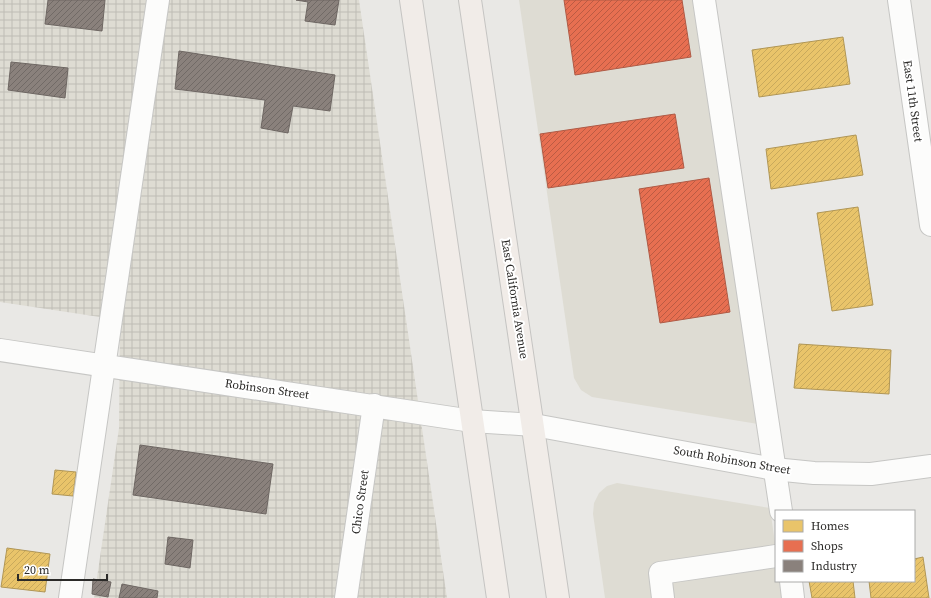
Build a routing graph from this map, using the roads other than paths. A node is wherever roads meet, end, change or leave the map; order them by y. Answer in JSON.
{"nodes":[{"id":1,"x":158,"y":0,"type":"edge"},
{"id":2,"x":411,"y":0,"type":"edge"},
{"id":3,"x":470,"y":0,"type":"edge"},
{"id":4,"x":704,"y":0,"type":"edge"},
{"id":5,"x":899,"y":0,"type":"edge"},
{"id":6,"x":925,"y":134,"type":"edge"},
{"id":7,"x":931,"y":225,"type":"edge"},
{"id":8,"x":0,"y":350,"type":"edge"},
{"id":9,"x":105,"y":366,"type":"junction"},
{"id":10,"x":374,"y":405,"type":"junction"},
{"id":11,"x":472,"y":421,"type":"junction"},
{"id":12,"x":534,"y":425,"type":"junction"},
{"id":13,"x":931,"y":466,"type":"edge"},
{"id":14,"x":774,"y":469,"type":"junction"},
{"id":15,"x":781,"y":510,"type":"edge"},
{"id":16,"x":775,"y":556,"type":"edge"},
{"id":17,"x":791,"y":582,"type":"edge"},
{"id":18,"x":70,"y":598,"type":"edge"},
{"id":19,"x":346,"y":598,"type":"edge"},
{"id":20,"x":498,"y":598,"type":"edge"},
{"id":21,"x":558,"y":598,"type":"edge"},
{"id":22,"x":663,"y":598,"type":"edge"},
{"id":23,"x":793,"y":598,"type":"edge"}],
"edges":[{"from":1,"to":9,"type":"street"},
{"from":2,"to":11,"type":"main road"},
{"from":3,"to":12,"type":"main road","name":"East California Avenue"},
{"from":4,"to":14,"type":"street"},
{"from":5,"to":6,"type":"street","name":"East 11th Street"},
{"from":6,"to":7,"type":"street","name":"East 11th Street"},
{"from":8,"to":9,"type":"street","name":"Robinson Street"},
{"from":9,"to":10,"type":"street","name":"Robinson Street"},
{"from":9,"to":18,"type":"street"},
{"from":10,"to":11,"type":"street","name":"Robinson Street"},
{"from":10,"to":19,"type":"street","name":"Chico Street"},
{"from":11,"to":12,"type":"street","name":"Robinson Street"},
{"from":11,"to":20,"type":"main road"},
{"from":12,"to":14,"type":"street","name":"South Robinson Street"},
{"from":12,"to":21,"type":"main road","name":"East California Avenue"},
{"from":13,"to":14,"type":"street","name":"South Robinson Street"},
{"from":14,"to":15,"type":"street"},
{"from":16,"to":22,"type":"street"},
{"from":17,"to":23,"type":"street"}]}
